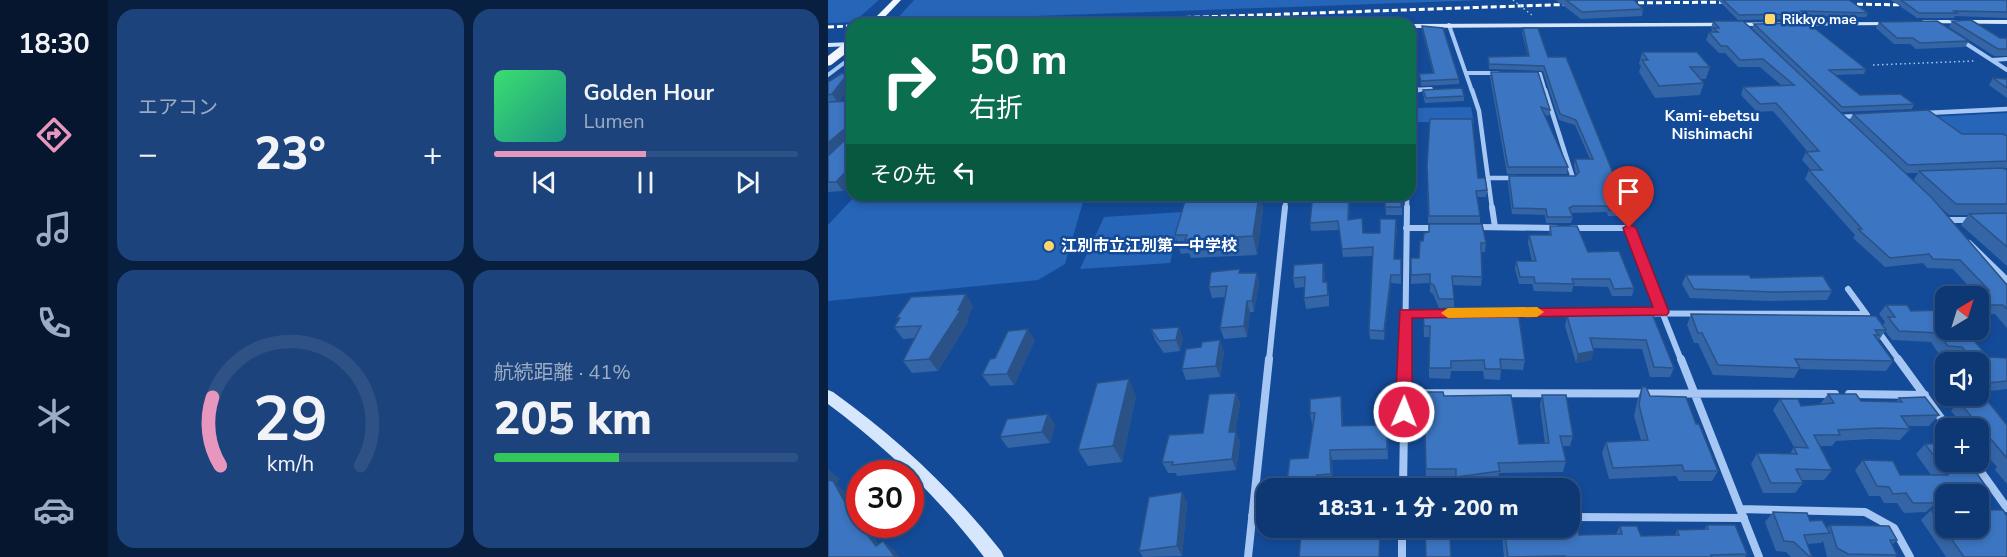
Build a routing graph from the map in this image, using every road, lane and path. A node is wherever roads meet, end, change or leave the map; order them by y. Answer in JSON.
{"nodes":[{"id":1,"x":897,"y":0,"type":"edge"},
{"id":2,"x":1513,"y":0,"type":"edge"},
{"id":3,"x":1533,"y":16,"type":"dead end"},
{"id":4,"x":879,"y":18,"type":"edge"},
{"id":5,"x":1934,"y":22,"type":"junction"},
{"id":6,"x":2007,"y":22,"type":"edge"},
{"id":7,"x":1742,"y":24,"type":"junction"},
{"id":8,"x":1416,"y":26,"type":"edge"},
{"id":9,"x":1449,"y":26,"type":"junction"},
{"id":10,"x":1943,"y":29,"type":"edge"},
{"id":11,"x":1750,"y":31,"type":"edge"},
{"id":12,"x":1953,"y":35,"type":"edge"},
{"id":13,"x":846,"y":45,"type":"edge"},
{"id":14,"x":829,"y":46,"type":"edge"},
{"id":15,"x":846,"y":49,"type":"edge"},
{"id":16,"x":2007,"y":59,"type":"edge"},
{"id":17,"x":1991,"y":60,"type":"junction"},
{"id":18,"x":829,"y":62,"type":"edge"},
{"id":19,"x":846,"y":62,"type":"edge"},
{"id":20,"x":1873,"y":65,"type":"dead end"},
{"id":21,"x":2007,"y":70,"type":"edge"},
{"id":22,"x":1466,"y":73,"type":"junction"},
{"id":23,"x":1508,"y":74,"type":"edge"},
{"id":24,"x":1529,"y":74,"type":"edge"},
{"id":25,"x":828,"y":75,"type":"edge"},
{"id":26,"x":1461,"y":88,"type":"edge"},
{"id":27,"x":1471,"y":88,"type":"junction"},
{"id":28,"x":1440,"y":89,"type":"edge"},
{"id":29,"x":1416,"y":90,"type":"edge"},
{"id":30,"x":1831,"y":109,"type":"edge"},
{"id":31,"x":2007,"y":110,"type":"edge"},
{"id":32,"x":1917,"y":114,"type":"edge"},
{"id":33,"x":1861,"y":116,"type":"edge"},
{"id":34,"x":1839,"y":117,"type":"junction"},
{"id":35,"x":1847,"y":125,"type":"edge"},
{"id":36,"x":1488,"y":177,"type":"junction"},
{"id":37,"x":1520,"y":178,"type":"edge"},
{"id":38,"x":1563,"y":178,"type":"edge"},
{"id":39,"x":1285,"y":201,"type":"edge"},
{"id":40,"x":1407,"y":201,"type":"edge"},
{"id":41,"x":1938,"y":213,"type":"edge"},
{"id":42,"x":1946,"y":220,"type":"junction"},
{"id":43,"x":1976,"y":220,"type":"edge"},
{"id":44,"x":1495,"y":227,"type":"junction"},
{"id":45,"x":1406,"y":228,"type":"junction"},
{"id":46,"x":1440,"y":228,"type":"edge"},
{"id":47,"x":1462,"y":228,"type":"edge"},
{"id":48,"x":1953,"y":228,"type":"edge"},
{"id":49,"x":1961,"y":235,"type":"edge"},
{"id":50,"x":2007,"y":280,"type":"edge"},
{"id":51,"x":1848,"y":289,"type":"dead end"},
{"id":52,"x":1662,"y":312,"type":"junction"},
{"id":53,"x":1405,"y":313,"type":"junction"},
{"id":54,"x":1440,"y":313,"type":"edge"},
{"id":55,"x":1463,"y":313,"type":"edge"},
{"id":56,"x":1866,"y":314,"type":"junction"},
{"id":57,"x":1694,"y":392,"type":"junction"},
{"id":58,"x":1404,"y":393,"type":"junction"},
{"id":59,"x":1925,"y":395,"type":"junction"},
{"id":60,"x":828,"y":396,"type":"edge"},
{"id":61,"x":1942,"y":418,"type":"edge"},
{"id":62,"x":1981,"y":472,"type":"edge"},
{"id":63,"x":1403,"y":478,"type":"edge"},
{"id":64,"x":2007,"y":508,"type":"edge"},
{"id":65,"x":1742,"y":514,"type":"junction"},
{"id":66,"x":1252,"y":516,"type":"junction"},
{"id":67,"x":1256,"y":516,"type":"edge"},
{"id":68,"x":1580,"y":517,"type":"edge"},
{"id":69,"x":1402,"y":538,"type":"edge"},
{"id":70,"x":995,"y":557,"type":"edge"},
{"id":71,"x":1248,"y":557,"type":"edge"},
{"id":72,"x":1402,"y":557,"type":"edge"},
{"id":73,"x":1759,"y":557,"type":"edge"},
{"id":74,"x":1910,"y":557,"type":"edge"}],
"edges":[{"from":1,"to":4,"type":"main road"},
{"from":2,"to":3,"type":"path","bridge":true},
{"from":5,"to":6,"type":"street"},
{"from":5,"to":7,"type":"street"},
{"from":5,"to":10,"type":"street"},
{"from":7,"to":9,"type":"street"},
{"from":7,"to":11,"type":"street"},
{"from":8,"to":9,"type":"street"},
{"from":9,"to":22,"type":"street"},
{"from":12,"to":17,"type":"street"},
{"from":13,"to":14,"type":"street"},
{"from":15,"to":18,"type":"main road","bridge":true},
{"from":16,"to":17,"type":"street"},
{"from":17,"to":20,"type":"path"},
{"from":17,"to":21,"type":"street"},
{"from":19,"to":25,"type":"street"},
{"from":22,"to":23,"type":"street"},
{"from":22,"to":27,"type":"street"},
{"from":24,"to":38,"type":"street"},
{"from":26,"to":27,"type":"street"},
{"from":27,"to":36,"type":"street"},
{"from":28,"to":29,"type":"street"},
{"from":30,"to":34,"type":"street"},
{"from":31,"to":32,"type":"street"},
{"from":33,"to":34,"type":"street"},
{"from":34,"to":35,"type":"street"},
{"from":36,"to":37,"type":"street"},
{"from":36,"to":44,"type":"street"},
{"from":39,"to":66,"type":"street"},
{"from":40,"to":45,"type":"street"},
{"from":41,"to":42,"type":"street"},
{"from":42,"to":43,"type":"street"},
{"from":42,"to":48,"type":"street"},
{"from":44,"to":47,"type":"street"},
{"from":44,"to":52,"type":"street"},
{"from":45,"to":46,"type":"street"},
{"from":45,"to":53,"type":"street"},
{"from":49,"to":50,"type":"street"},
{"from":51,"to":56,"type":"street"},
{"from":52,"to":55,"type":"street"},
{"from":52,"to":56,"type":"street"},
{"from":52,"to":57,"type":"street"},
{"from":53,"to":54,"type":"street"},
{"from":53,"to":58,"type":"street"},
{"from":56,"to":59,"type":"street"},
{"from":57,"to":58,"type":"street"},
{"from":57,"to":59,"type":"street"},
{"from":57,"to":65,"type":"street"},
{"from":58,"to":63,"type":"street"},
{"from":59,"to":61,"type":"street"},
{"from":60,"to":70,"type":"street"},
{"from":62,"to":64,"type":"street"},
{"from":65,"to":68,"type":"street"},
{"from":65,"to":73,"type":"street"},
{"from":65,"to":74,"type":"street"},
{"from":66,"to":67,"type":"street"},
{"from":66,"to":71,"type":"street"},
{"from":69,"to":72,"type":"street"}]}
